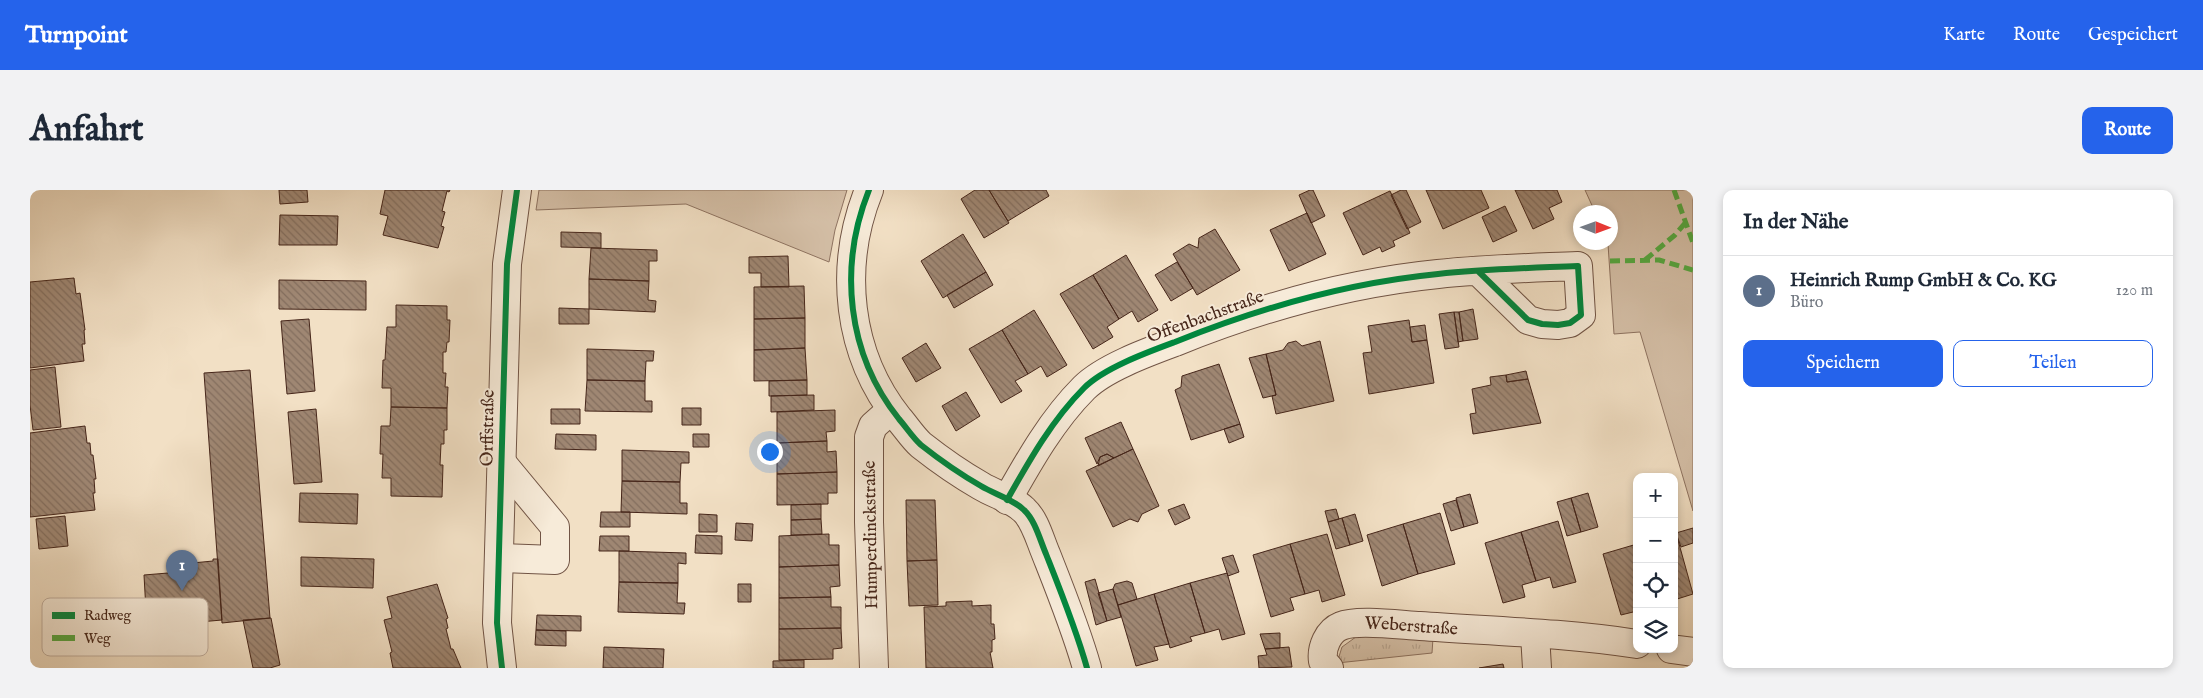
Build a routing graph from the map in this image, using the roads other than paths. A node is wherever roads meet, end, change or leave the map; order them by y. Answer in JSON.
{"nodes":[{"id":1,"x":517,"y":190,"type":"edge"},
{"id":2,"x":869,"y":190,"type":"edge"},
{"id":3,"x":1478,"y":271,"type":"dead end"},
{"id":4,"x":890,"y":410,"type":"junction"},
{"id":5,"x":502,"y":463,"type":"junction"},
{"id":6,"x":1007,"y":500,"type":"junction"},
{"id":7,"x":499,"y":558,"type":"junction"},
{"id":8,"x":1535,"y":634,"type":"junction"},
{"id":9,"x":1633,"y":644,"type":"edge"},
{"id":10,"x":1678,"y":650,"type":"edge"},
{"id":11,"x":1693,"y":652,"type":"edge"},
{"id":12,"x":502,"y":668,"type":"edge"},
{"id":13,"x":874,"y":668,"type":"edge"},
{"id":14,"x":1087,"y":668,"type":"edge"},
{"id":15,"x":1329,"y":668,"type":"edge"},
{"id":16,"x":1537,"y":668,"type":"edge"}],
"edges":[{"from":1,"to":5,"type":"street","name":"Orffstraße"},
{"from":2,"to":4,"type":"street"},
{"from":3,"to":6,"type":"street","name":"Offenbachstraße"},
{"from":4,"to":6,"type":"street"},
{"from":4,"to":13,"type":"street","name":"Humperdinckstraße"},
{"from":5,"to":7,"type":"street","name":"Orffstraße"},
{"from":5,"to":7,"type":"street","name":"Orffstraße"},
{"from":6,"to":14,"type":"street"},
{"from":7,"to":12,"type":"street","name":"Orffstraße"},
{"from":8,"to":9,"type":"street","name":"Weberstraße"},
{"from":8,"to":15,"type":"street","name":"Weberstraße"},
{"from":8,"to":16,"type":"street"},
{"from":10,"to":11,"type":"street"}]}
